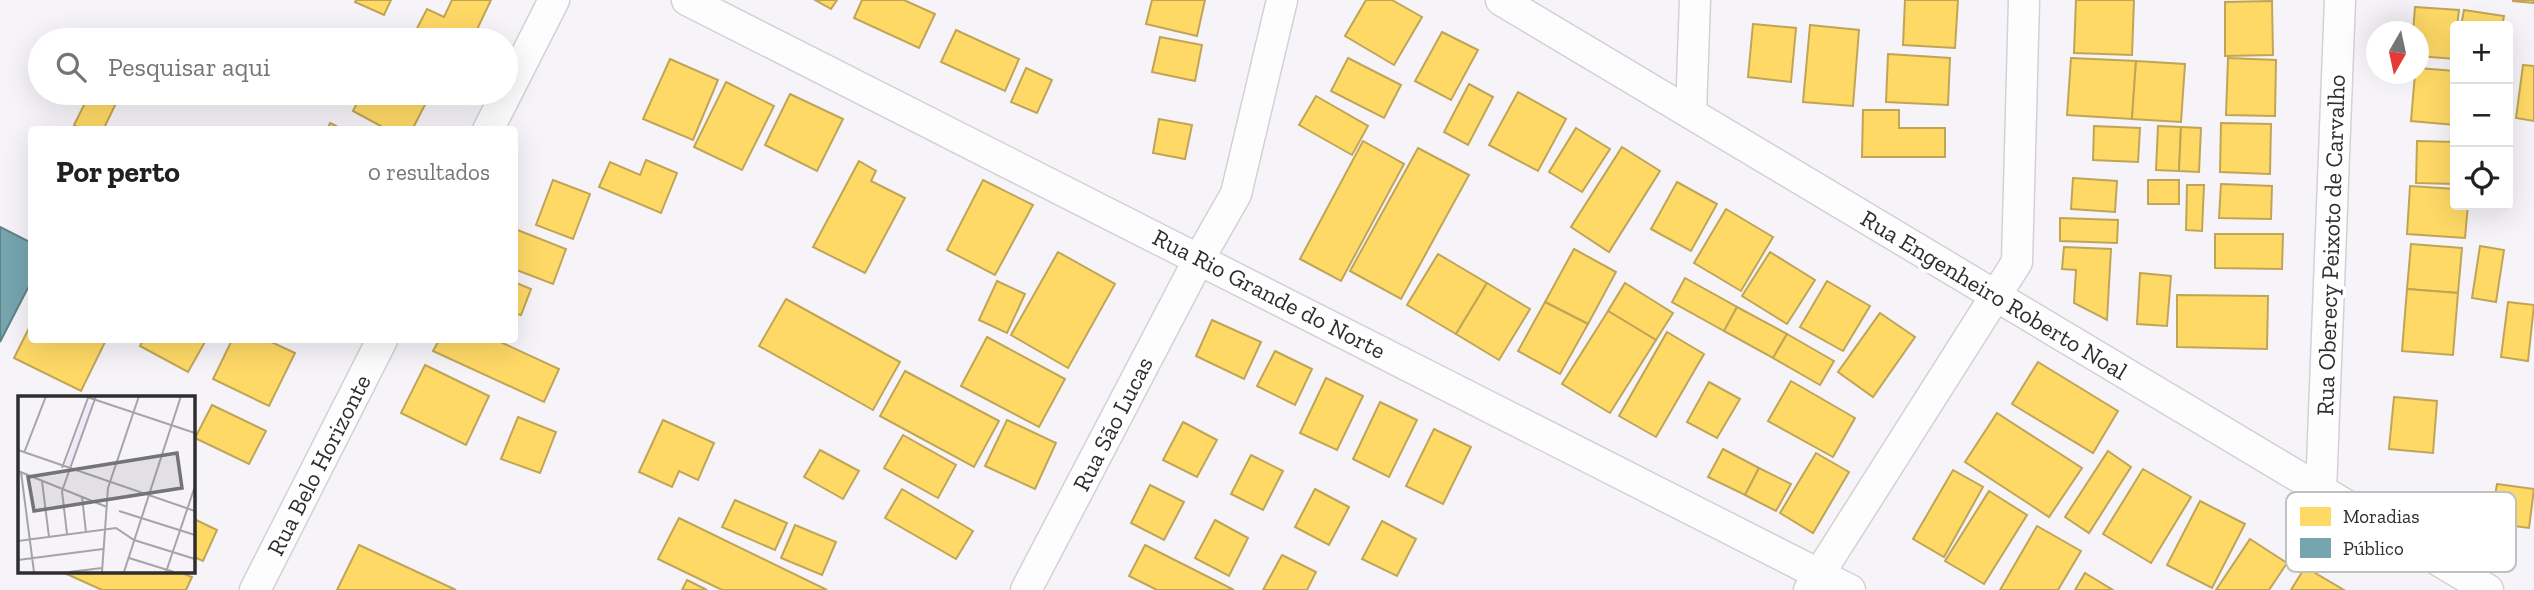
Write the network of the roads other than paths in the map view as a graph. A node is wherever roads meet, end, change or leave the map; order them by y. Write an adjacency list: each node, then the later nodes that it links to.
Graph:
1 (554, 0): 8 (street)
2 (687, 0): 12 (street, Rua Rio Grande do Norte)
3 (1282, 0): 12 (street, Rua São Lucas)
4 (1501, 0): 10 (street, Rua Engenheiro Roberto Noal)
5 (1695, 0): 10 (street)
6 (2024, 0): 13 (street)
7 (2340, 0): 15 (street, Rua Oberecy Peixoto de Carvalho)
8 (518, 71)
9 (501, 105): 11 (street)
10 (1691, 113): 13 (street, Rua Engenheiro Roberto Noal)
11 (490, 126)
12 (1199, 259): 17 (street, Rua Rio Grande do Norte); 19 (street, Rua São Lucas)
13 (1995, 295): 15 (street, Rua Engenheiro Roberto Noal); 17 (street)
14 (380, 343): 18 (street, Rua Belo Horizonte)
15 (2322, 491)
16 (2457, 572): 21 (street, Rua Engenheiro Roberto Noal)
17 (1814, 581): 20 (street, Rua Rio Grande do Norte)
18 (255, 590)
19 (1026, 590)
20 (1850, 590)
21 (2487, 590)

